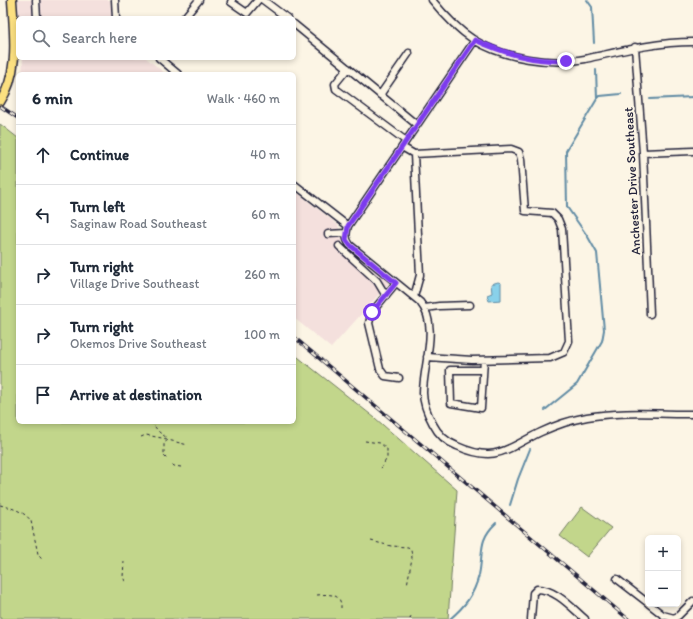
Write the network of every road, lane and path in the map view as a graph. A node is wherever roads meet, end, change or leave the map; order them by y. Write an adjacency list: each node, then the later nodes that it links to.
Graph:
1 (12, 0): 14 (main road)
2 (36, 0): 9 (street)
3 (115, 0): 10 (street)
4 (199, 0): 11 (street)
5 (232, 0): 6 (street)
6 (258, 0)
7 (263, 0): 12 (street)
8 (432, 0): 15 (street)
9 (37, 16)
10 (116, 16)
11 (186, 16)
12 (283, 16)
13 (296, 26): 21 (street)
14 (16, 35): 18 (main road)
15 (475, 40): 17 (street); 25 (street)
16 (693, 42): 17 (street)
17 (635, 48): 28 (street, Anchester Drive Southeast)
18 (16, 53): 24 (main road)
19 (409, 53): 23 (street)
20 (161, 60): 22 (street)
21 (348, 68): 23 (street); 26 (street)
22 (176, 72)
23 (380, 95): 25 (street)
24 (0, 102)
25 (416, 125): 26 (street)
26 (404, 144): 29 (street); 31 (street)
27 (693, 151): 28 (street)
28 (643, 153): 40 (street, Anchester Drive Southeast)
29 (414, 154): 37 (street); 42 (street)
30 (296, 186): 31 (street)
31 (348, 226): 33 (street)
32 (328, 234): 33 (street)
33 (346, 234): 35 (street)
34 (339, 246): 36 (street)
35 (396, 283): 36 (street); 37 (street)
36 (386, 296): 44 (street)
37 (414, 297): 39 (street)
38 (470, 305): 39 (street)
39 (426, 308): 41 (street)
40 (650, 314)
41 (427, 357): 42 (street); 45 (street)
42 (484, 360): 43 (street)
43 (483, 370): 43 (street)
44 (399, 378)
45 (693, 414)
46 (152, 424): 48 (path)
47 (141, 437): 48 (path)
48 (167, 439): 49 (path)
49 (170, 440): 51 (path); 52 (path)
50 (365, 441): 53 (path)
51 (188, 445)
52 (181, 468)
53 (380, 470)
54 (0, 505): 56 (path)
55 (371, 541): 60 (path)
56 (43, 561)
57 (124, 561): 59 (path)
58 (617, 579): 63 (street)
59 (126, 583)
60 (407, 585)
61 (318, 595): 65 (path)
62 (693, 601): 64 (street)
63 (645, 602)
64 (652, 607)
65 (341, 608)
66 (411, 616): 67 (path)
67 (410, 619)
68 (531, 619): 69 (street)
69 (585, 619)

